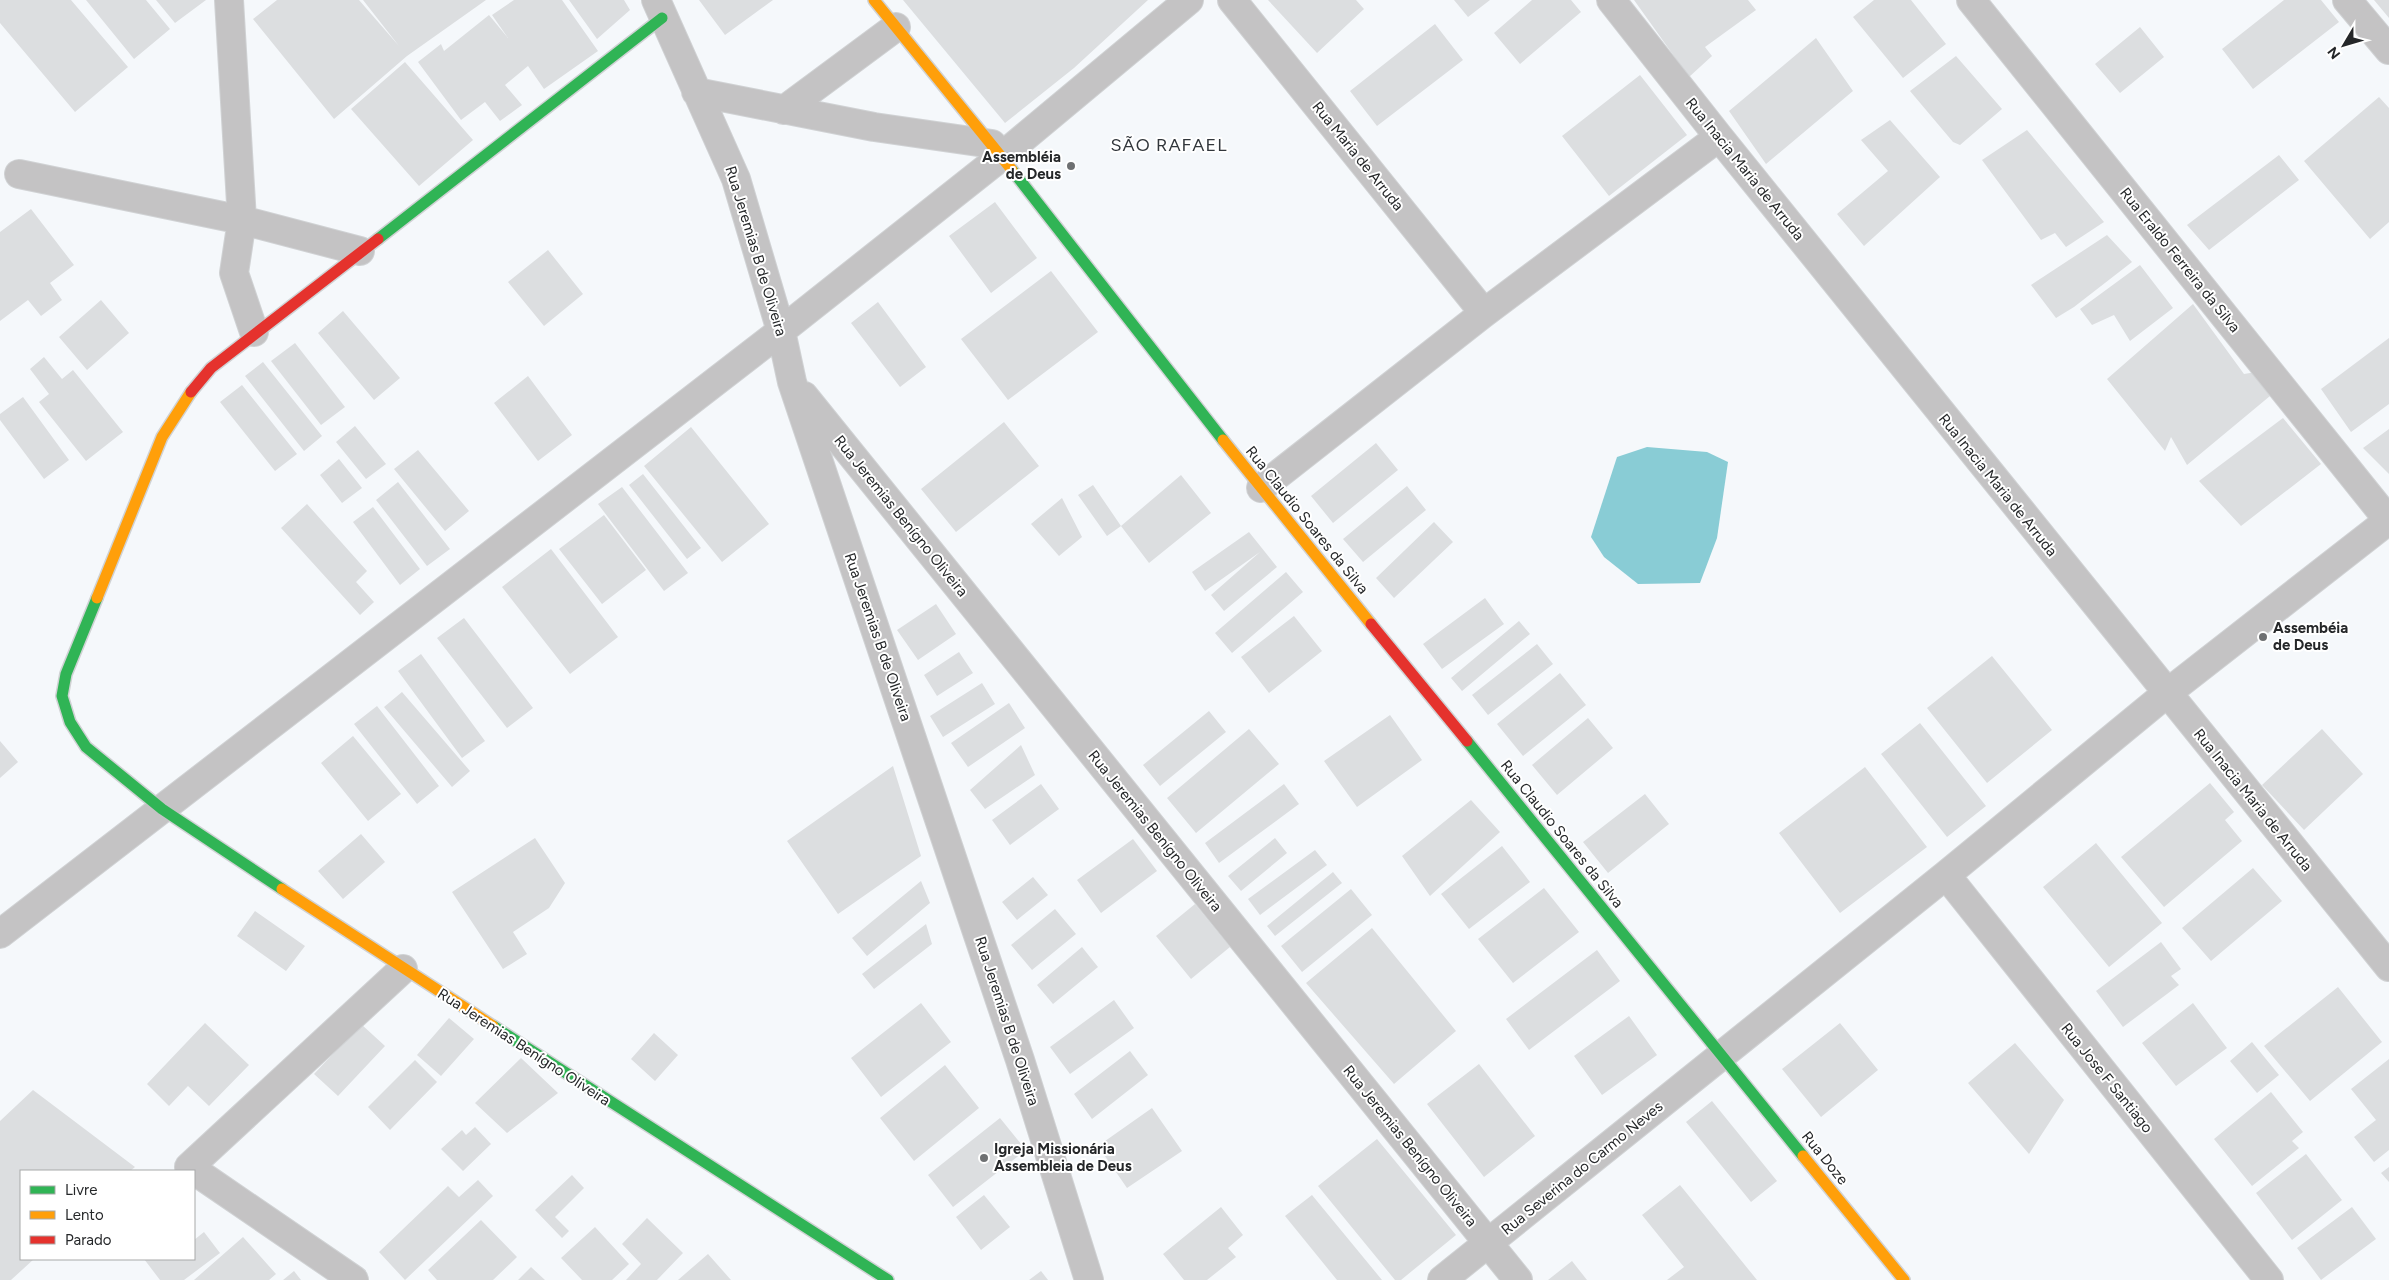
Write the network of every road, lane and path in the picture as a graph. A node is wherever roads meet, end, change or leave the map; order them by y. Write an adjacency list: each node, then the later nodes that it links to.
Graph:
1 (229, 0): 16 (street)
2 (874, 0): 9 (street, Rua Claudio Soares da Silva)
3 (1189, 0): 14 (street)
4 (1232, 0): 18 (street, Rua Maria de Arruda)
5 (1611, 0): 13 (street, Rua Inacia Maria de Arruda)
6 (1971, 0): 23 (street, Rua Eraldo Ferreira da Silva)
7 (2347, 0): 10 (street)
8 (659, 9): 11 (street, Rua Jeremias B de Oliveira); 17 (street, Rua Jeremias Benígno Oliveira)
9 (896, 27): 12 (street); 14 (street, Rua Claudio Soares da Silva)
10 (2389, 50)
11 (696, 92): 12 (street); 19 (street, Rua Jeremias B de Oliveira)
12 (784, 110): 14 (street)
13 (1719, 137): 18 (street); 24 (street, Rua Inacia Maria de Arruda)
14 (997, 150): 19 (street); 22 (street, Rua Claudio Soares da Silva)
15 (19, 174): 16 (street)
16 (242, 220): 17 (street); 20 (street)
17 (360, 251): 20 (street, Rua Jeremias Benígno Oliveira)
18 (1484, 313): 22 (street)
19 (781, 331): 21 (street, Rua Jeremias B de Oliveira); 25 (street)
20 (254, 332): 25 (street, Rua Jeremias Benígno Oliveira)
21 (792, 382): 33 (street, Rua Jeremias Benígno Oliveira); 36 (street, Rua Jeremias B de Oliveira)
22 (1261, 488): 30 (street, Rua Claudio Soares da Silva)
23 (2389, 520): 24 (street, Rua Severina do Carmo Neves)
24 (2166, 694): 26 (street, Rua Severina do Carmo Neves); 28 (street, Rua Inacia Maria de Arruda)
25 (162, 809): 27 (street); 29 (street, Rua Jeremias Benígno Oliveira)
26 (1946, 876): 30 (street, Rua Severina do Carmo Neves); 40 (street, Rua Jose F Santiago)
27 (0, 934)
28 (2389, 968)
29 (402, 969): 31 (street); 35 (street, Rua Jeremias Benígno Oliveira)
30 (1722, 1054): 33 (street, Rua Severina do Carmo Neves); 39 (street, Rua Doze)
31 (193, 1170)
32 (195, 1171): 34 (street)
33 (1488, 1244): 37 (street, Rua Severina do Carmo Neves); 38 (street, Rua Jeremias Benígno Oliveira)
34 (354, 1280)
35 (888, 1280)
36 (1089, 1280)
37 (1442, 1280)
38 (1518, 1280)
39 (1904, 1280)
40 (2269, 1280)

